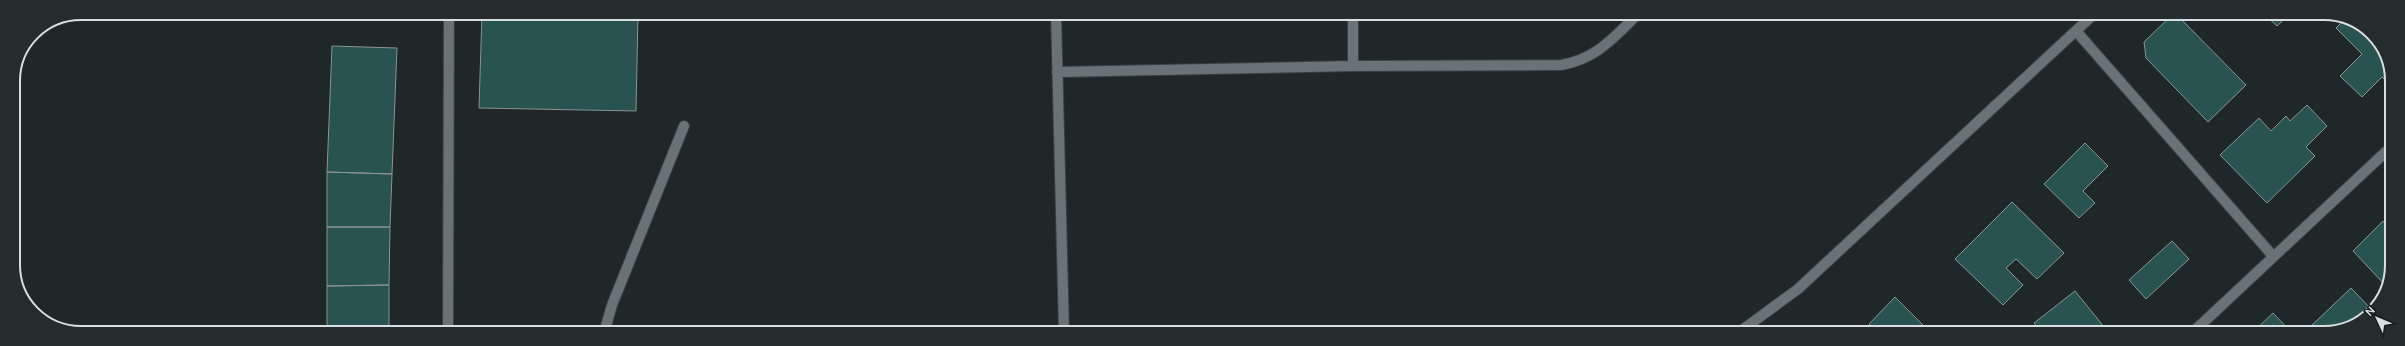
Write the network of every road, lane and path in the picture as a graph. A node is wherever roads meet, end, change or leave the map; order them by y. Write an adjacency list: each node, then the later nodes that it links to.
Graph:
1 (449, 20): 12 (street)
2 (1056, 20): 8 (street)
3 (1353, 20): 7 (street)
4 (1632, 20): 7 (street)
5 (2088, 20): 6 (street)
6 (2076, 31): 11 (street); 15 (street)
7 (1353, 66): 8 (street)
8 (1057, 72): 14 (street)
9 (684, 126): 13 (street)
10 (2385, 153): 11 (street)
11 (2273, 256): 16 (street)
12 (448, 326)
13 (606, 326)
14 (1064, 326)
15 (1748, 326)
16 (2199, 326)

